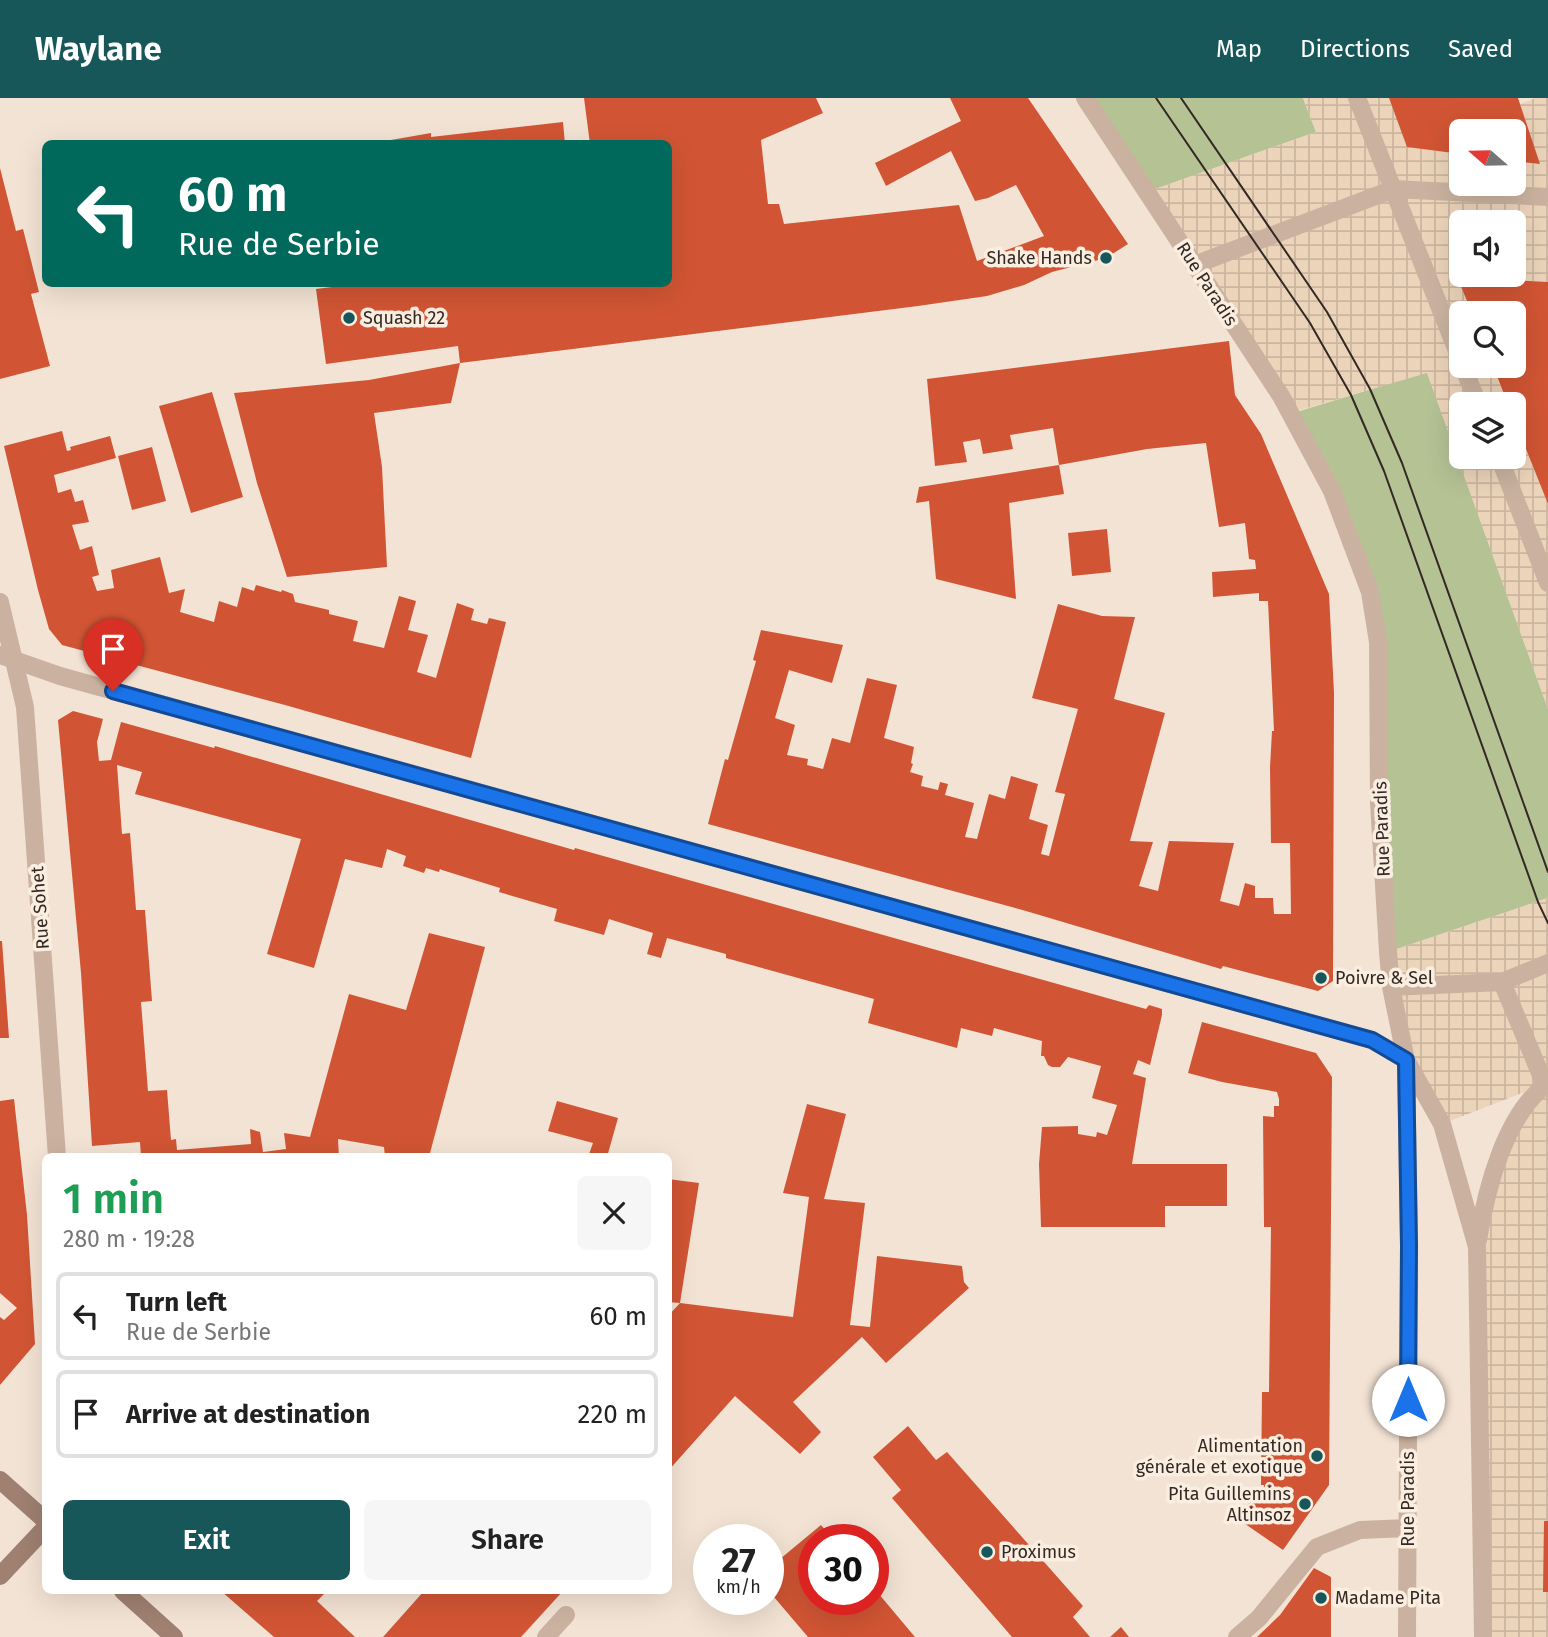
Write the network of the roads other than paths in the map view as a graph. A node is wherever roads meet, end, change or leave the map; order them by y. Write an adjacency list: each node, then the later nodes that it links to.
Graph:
1 (1085, 98): 5 (street, Rue Paradis)
2 (1357, 98): 3 (street)
3 (1394, 189): 4 (street); 5 (street); 6 (street)
4 (1548, 197)
5 (1194, 265): 13 (street, Rue Paradis)
6 (1449, 330)
7 (1504, 469): 8 (street)
8 (1548, 583)
9 (0, 602): 10 (street, Rue Sohet)
10 (7, 658): 14 (street); 16 (street, Rue Sohet)
11 (1548, 963): 12 (street)
12 (1502, 982): 13 (street); 15 (street)
13 (1391, 987): 14 (street, Rue Paradis)
14 (1406, 1060): 17 (street); 20 (street, Rue Paradis)
15 (1546, 1084): 17 (street)
16 (57, 1153)
17 (1477, 1247): 29 (street)
18 (0, 1480): 19 (street)
19 (42, 1517)
20 (1408, 1528): 27 (street); 28 (street, Rue Paradis)
21 (42, 1531): 22 (street)
22 (0, 1576)
23 (126, 1594): 25 (street)
24 (566, 1615): 26 (street)
25 (174, 1637)
26 (546, 1637)
27 (1237, 1637)
28 (1407, 1637)
29 (1483, 1637)

